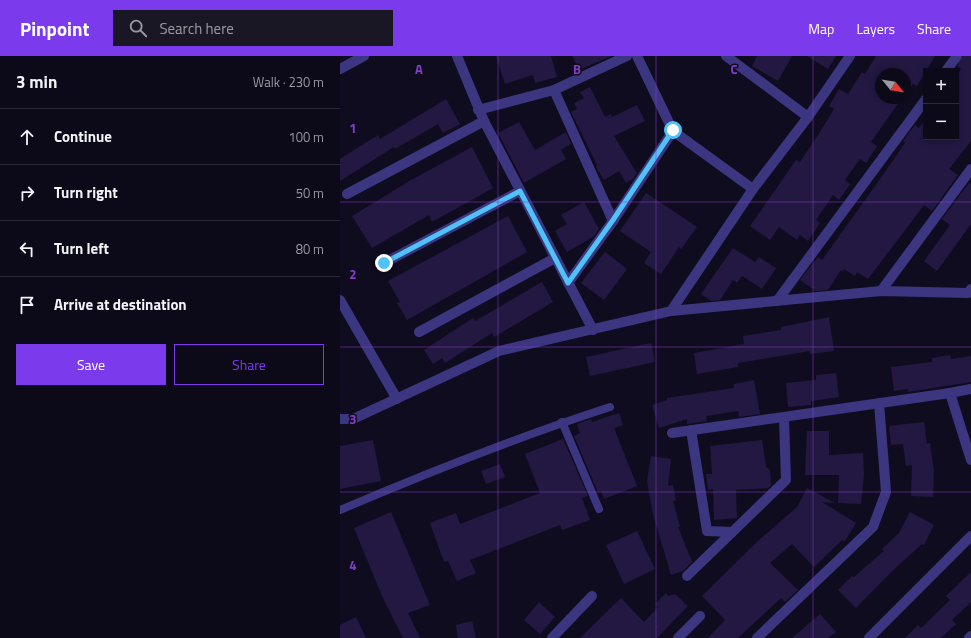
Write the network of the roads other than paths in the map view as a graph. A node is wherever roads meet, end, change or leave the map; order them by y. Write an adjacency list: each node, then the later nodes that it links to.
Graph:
1 (364, 56): 10 (street)
2 (458, 56): 13 (street)
3 (627, 56): 11 (street)
4 (637, 56): 16 (street)
5 (726, 56): 8 (street)
6 (850, 56): 14 (street)
7 (957, 56): 9 (street)
8 (738, 60): 14 (street)
9 (948, 68)
10 (340, 69)
11 (554, 90): 13 (street); 21 (street)
12 (923, 103): 28 (street)
13 (478, 110): 15 (street)
14 (808, 117): 18 (street)
15 (484, 121): 19 (street); 20 (street)
16 (673, 130): 18 (street); 21 (street)
17 (971, 169): 26 (street)
18 (753, 189): 29 (street)
19 (520, 191): 22 (street); 23 (street)
20 (347, 194)
21 (613, 220): 24 (street)
22 (555, 258): 24 (street); 31 (street)
23 (384, 263)
24 (568, 283): 30 (street)
25 (971, 289): 26 (street)
26 (881, 290): 28 (street)
27 (340, 300): 34 (street)
28 (777, 301): 29 (street)
29 (671, 311): 30 (street)
30 (592, 330): 34 (street)
31 (419, 332)
32 (971, 389): 33 (street)
33 (950, 393): 35 (street); 42 (street)
34 (397, 399): 38 (street)
35 (879, 403): 37 (street); 53 (street)
36 (610, 407): 39 (lane)
37 (784, 417): 40 (street); 45 (street)
38 (340, 419)
39 (562, 422): 43 (lane); 44 (lane)
40 (692, 430): 41 (street); 45 (street)
41 (672, 433)
42 (971, 460)
43 (599, 509)
44 (340, 510)
45 (732, 532): 47 (street)
46 (971, 536): 54 (street)
47 (688, 576)
48 (592, 596): 51 (street)
49 (700, 616): 52 (street)
50 (971, 636): 55 (street)
51 (552, 638)
52 (678, 638)
53 (757, 638)
54 (869, 638)
55 (968, 638)

